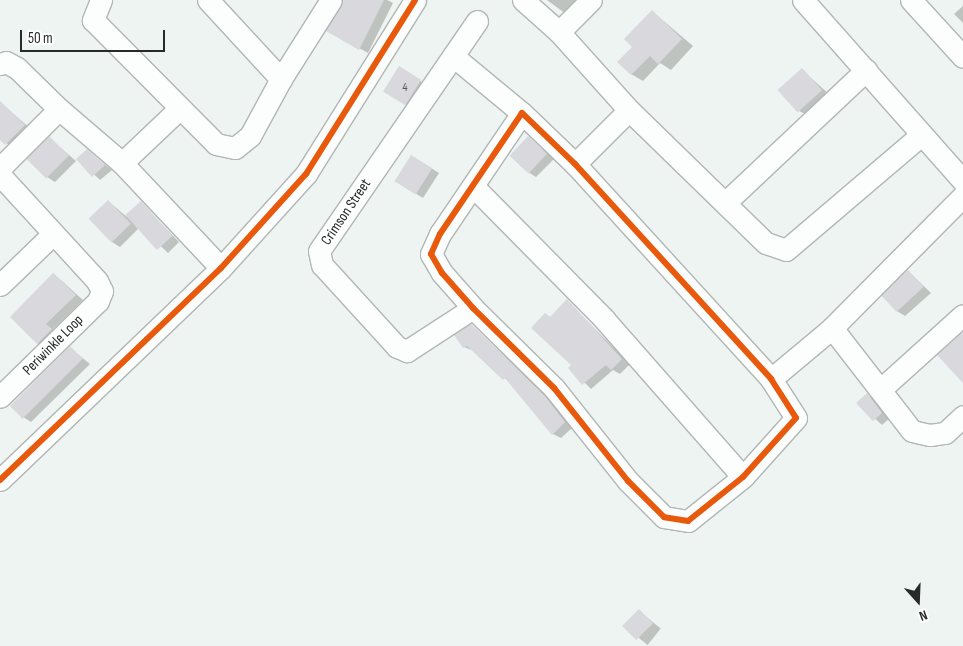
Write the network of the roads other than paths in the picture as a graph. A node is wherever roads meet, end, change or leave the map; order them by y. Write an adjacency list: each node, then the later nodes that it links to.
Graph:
1 (101, 0): 17 (street)
2 (208, 0): 15 (street)
3 (331, 0): 15 (street)
4 (415, 0): 30 (street)
5 (523, 0): 10 (street)
6 (591, 0): 10 (street)
7 (803, 0): 14 (street)
8 (911, 0): 12 (street)
9 (477, 20): 11 (street, Crimson Street)
10 (559, 32): 18 (street)
11 (453, 56): 19 (street); 32 (street, Crimson Street)
12 (963, 57)
13 (3, 63): 16 (street)
14 (866, 70): 20 (street); 28 (street)
15 (281, 79): 17 (street)
16 (59, 109): 21 (street); 23 (street)
17 (179, 109): 21 (street)
18 (630, 110): 22 (street); 28 (street)
19 (522, 113): 22 (street); 26 (street)
20 (921, 135): 25 (street); 28 (street)
21 (122, 163): 30 (street)
22 (575, 164): 35 (street)
23 (0, 168)
24 (0, 175): 29 (street)
25 (963, 181)
26 (474, 186): 32 (street); 39 (street)
27 (963, 196): 34 (street)
28 (725, 203)
29 (53, 234): 31 (street); 37 (street, Periwinkle Loop)
30 (221, 268): 40 (street)
31 (0, 285)
32 (473, 308): 39 (street)
33 (963, 316): 36 (street)
34 (832, 328): 35 (street); 36 (street)
35 (771, 379): 39 (street)
36 (881, 389): 38 (street)
37 (0, 397)
38 (963, 416)
39 (743, 477)
40 (0, 480)

